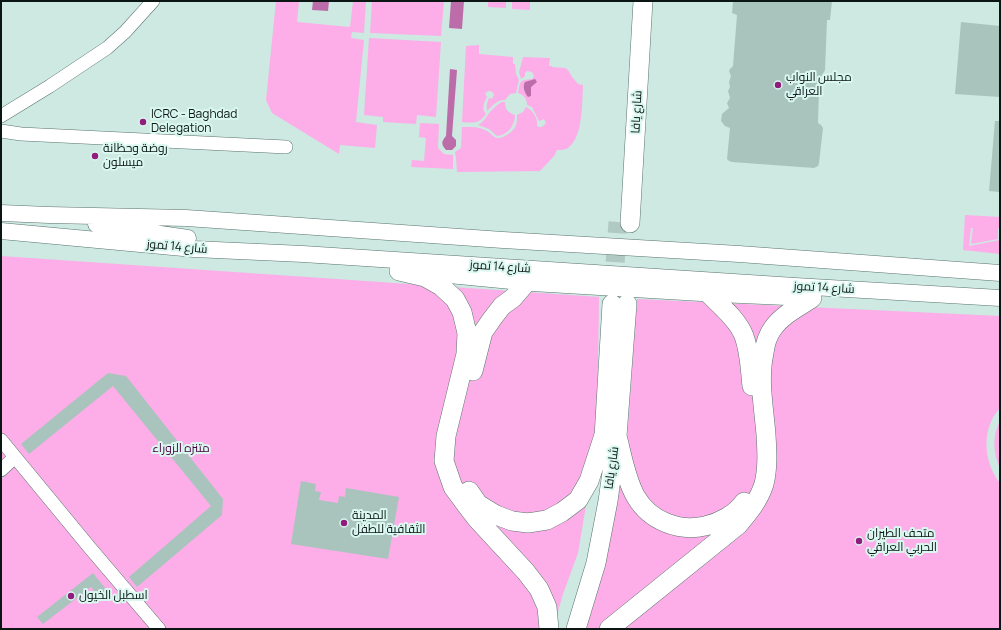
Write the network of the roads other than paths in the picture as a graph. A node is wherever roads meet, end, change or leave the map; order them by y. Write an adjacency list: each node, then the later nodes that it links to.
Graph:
1 (153, 1): 4 (street)
2 (632, 1): 3 (highway, شارع يافا)
3 (643, 1)
4 (1, 116)
5 (1, 131): 6 (street)
6 (286, 147)
7 (1, 213): 8 (main road, شارع 14 تموز)
8 (49, 215): 12 (main road, شارع 14 تموز); 13 (main road); 15 (main road, شارع 14 تموز)
9 (1, 231): 10 (main road, شارع 14 تموز)
10 (194, 250): 11 (main road); 18 (main road, شارع 14 تموز)
11 (399, 271): 14 (main road); 25 (highway)
12 (1000, 273)
13 (1000, 282)
14 (526, 283): 16 (main road); 20 (highway)
15 (1000, 289)
16 (708, 294): 17 (main road); 20 (highway)
17 (812, 298): 18 (main road); 28 (highway)
18 (1000, 300)
19 (620, 304): 20 (highway, شارع يافا)
20 (610, 435): 26 (highway, شارع يافا); 27 (highway, شارع يافا)
21 (1, 440): 22 (street)
22 (15, 457): 23 (street); 24 (street)
23 (1, 470)
24 (159, 629)
25 (549, 629)
26 (564, 629)
27 (576, 629)
28 (609, 629)

